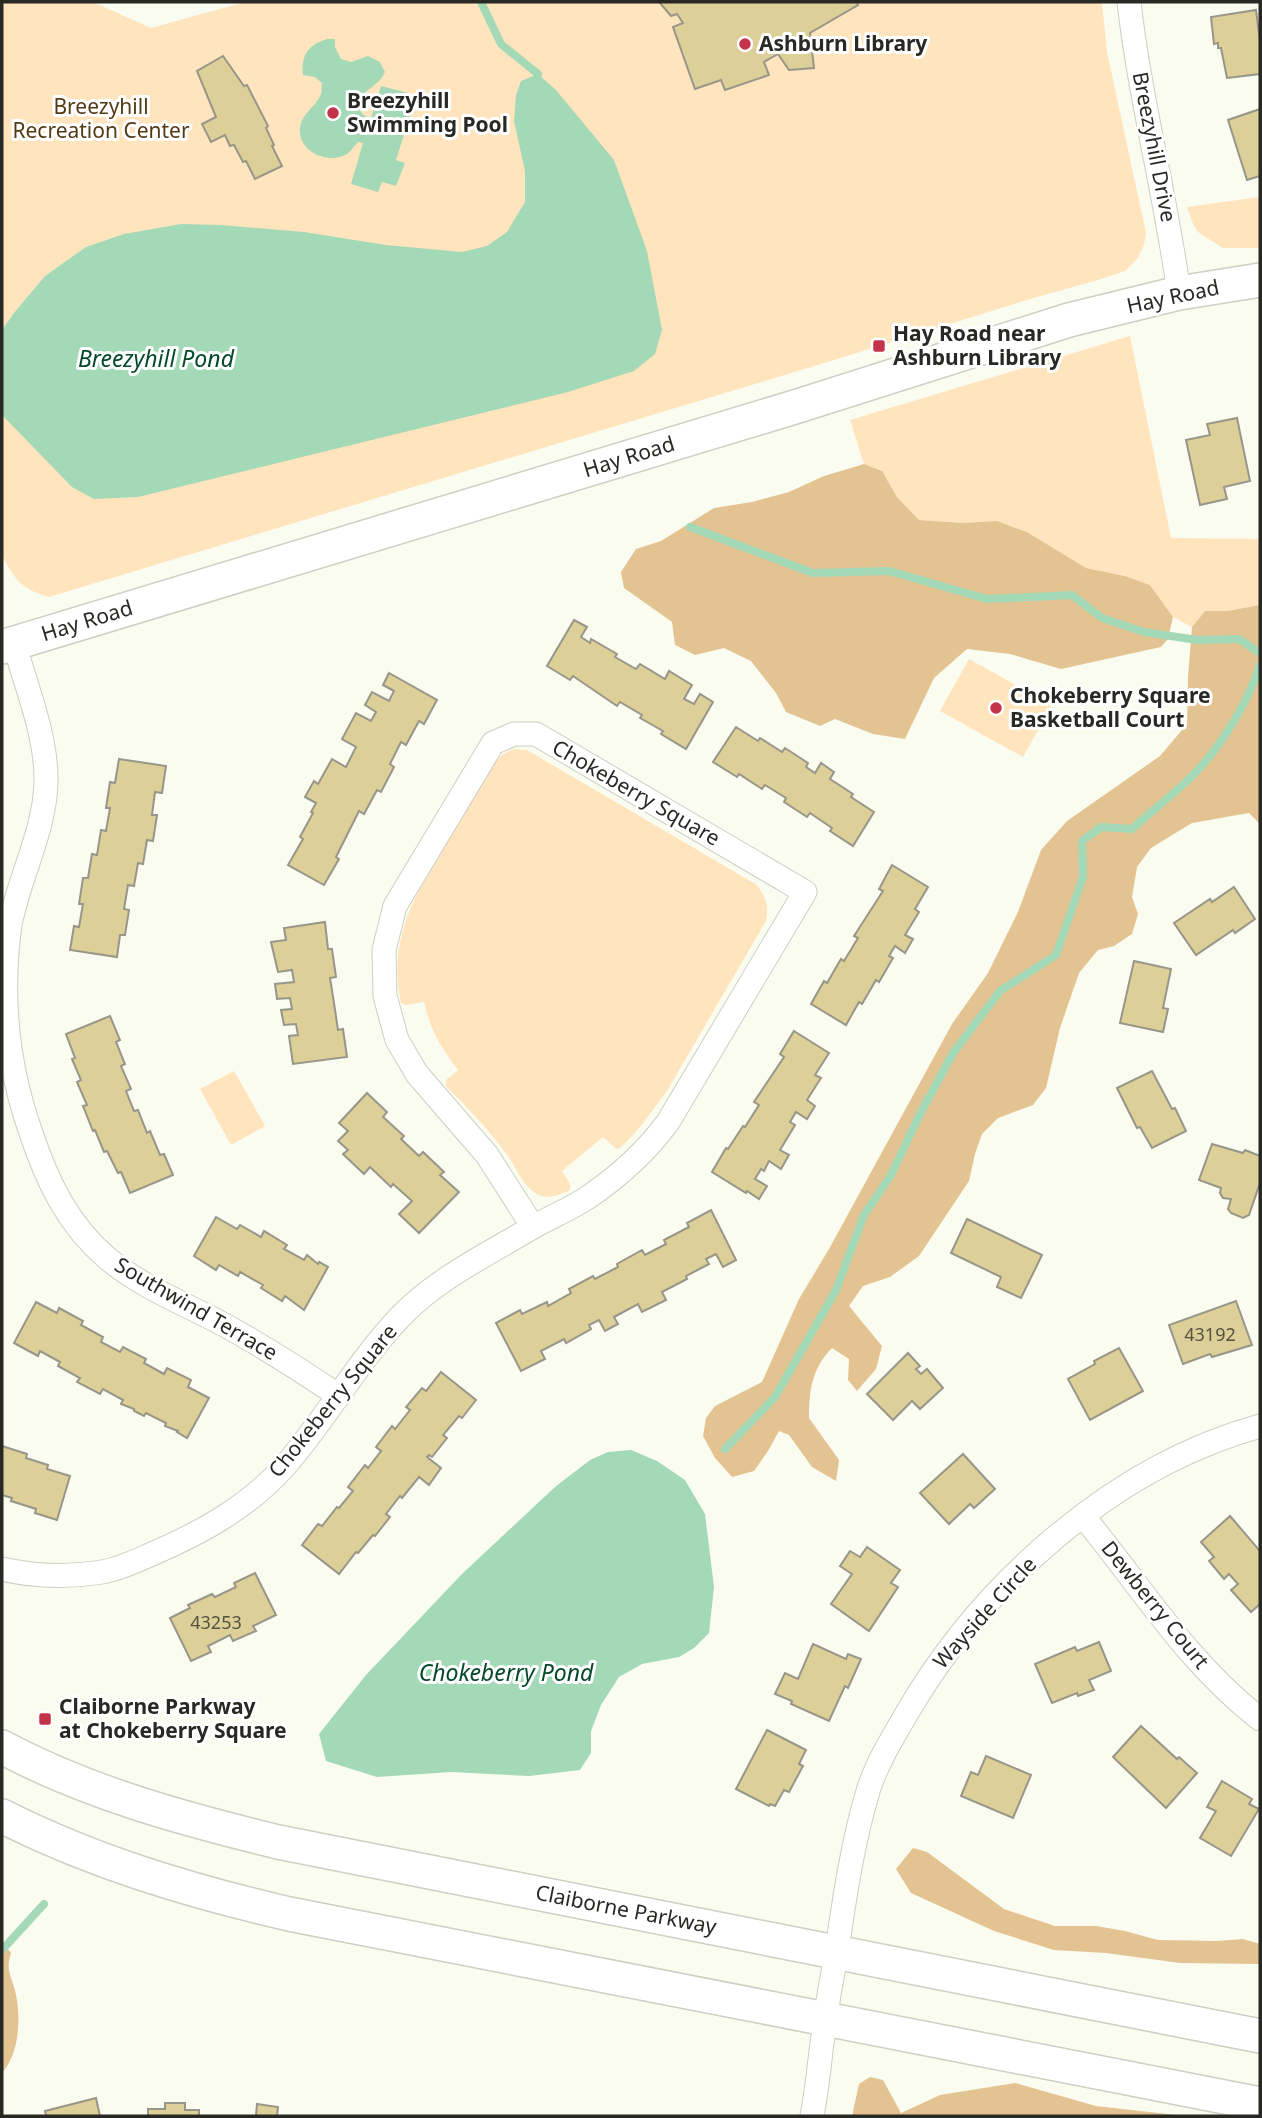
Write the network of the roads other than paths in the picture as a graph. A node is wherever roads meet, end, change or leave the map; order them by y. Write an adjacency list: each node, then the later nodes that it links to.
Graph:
1 (1129, 2): 3 (street, Breezyhill Drive)
2 (1260, 280): 3 (main road, Hay Road)
3 (1180, 293): 4 (main road, Hay Road)
4 (8, 645): 6 (street, Southwind Terrace)
5 (533, 1227): 5 (street, Chokeberry Square); 6 (street, Chokeberry Square)
6 (339, 1396): 9 (street, Chokeberry Square)
7 (1260, 1426): 8 (street, Wayside Circle)
8 (1083, 1516): 10 (street, Dewberry Court); 13 (street, Wayside Circle)
9 (2, 1569)
10 (1260, 1719)
11 (2, 1747): 13 (main road, Claiborne Parkway)
12 (2, 1816): 14 (main road)
13 (836, 1952): 14 (street, Wayside Circle); 15 (main road, Claiborne Parkway)
14 (825, 2019): 16 (main road); 17 (street, Wayside Circle)
15 (1260, 2036)
16 (1260, 2104)
17 (812, 2116)

